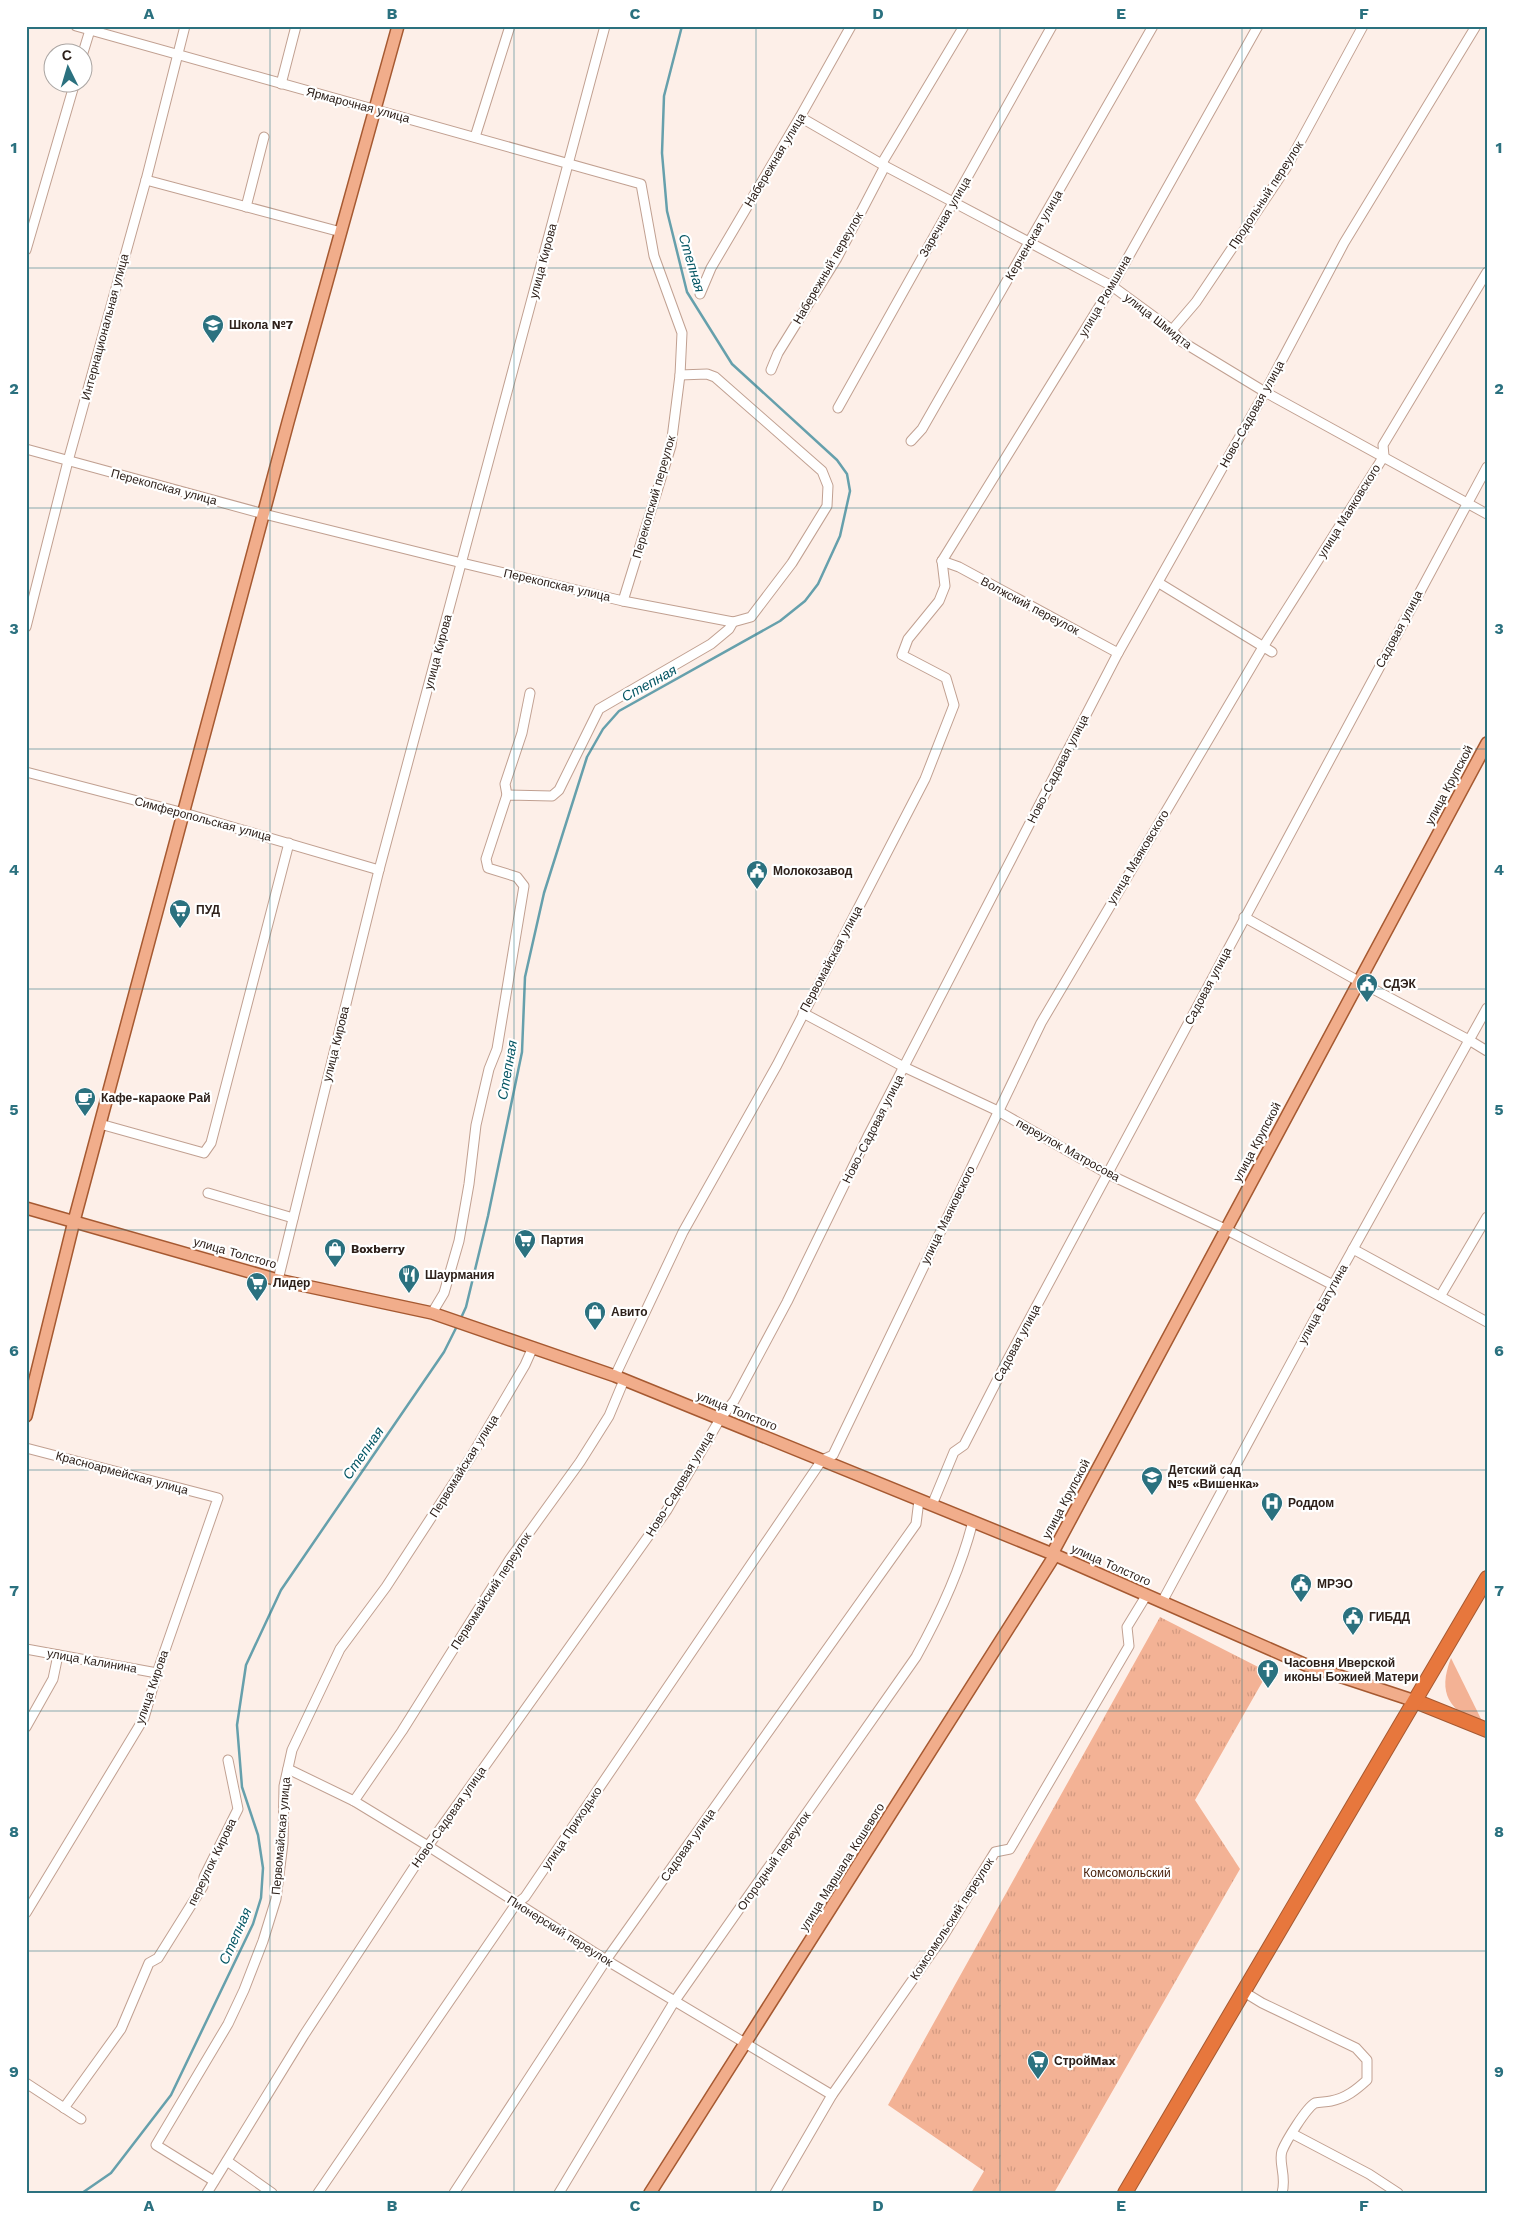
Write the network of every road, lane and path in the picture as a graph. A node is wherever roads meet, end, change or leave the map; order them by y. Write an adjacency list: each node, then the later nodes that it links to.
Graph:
1 (76, 26): 14 (street, Ярмарочная улица)
2 (185, 26): 16 (street, Интернациональная улица)
3 (296, 26): 17 (street)
4 (398, 26): 19 (main road)
5 (510, 26): 22 (street)
6 (605, 26): 23 (street, улица Кирова)
7 (851, 26): 20 (street, Набережная улица)
8 (964, 26): 24 (street, Набережный переулок)
9 (1052, 26): 26 (street, Заречная улица)
10 (1153, 26): 29 (street, Керченская улица)
11 (1258, 26): 32 (street, улица Рюмшина)
12 (1363, 26): 34 (street, Продольный переулок)
13 (1476, 26): 38 (street, Ново-Садовая улица)
14 (90, 30): 15 (street); 16 (street, Ярмарочная улица)
15 (86, 42)
16 (177, 55): 17 (street, Ярмарочная улица); 25 (street, Интернациональная улица)
17 (281, 84): 19 (street, Ярмарочная улица)
18 (72, 92): 30 (street)
19 (375, 109): 22 (street, Ярмарочная улица); 28 (main road)
20 (800, 117): 24 (street, улица Шмидта); 33 (street, Набережная улица)
21 (264, 137): 27 (street)
22 (475, 137): 23 (street, Ярмарочная улица)
23 (568, 164): 35 (street, Ярмарочная улица); 49 (street, улица Кирова)
24 (883, 164): 26 (street, улица Шмидта); 36 (street, Набережный переулок)
25 (146, 180): 27 (street); 43 (street, Интернациональная улица)
26 (953, 201): 29 (street, улица Шмидта); 39 (street, Заречная улица)
27 (246, 207): 28 (street)
28 (342, 232): 46 (main road)
29 (1030, 242): 32 (street, улица Шмидта); 40 (street, Керченская улица)
30 (26, 250)
31 (1487, 272): 42 (street, улица Маяковского)
32 (1112, 286): 34 (street, улица Шмидта); 48 (street, улица Рюмшина)
33 (700, 294)
34 (1172, 330): 38 (street, улица Шмидта)
35 (682, 333): 37 (street, Перекопский переулок)
36 (771, 370)
37 (680, 375): 51 (street, Перекопский переулок); 52 (street)
38 (1265, 392): 42 (street, улица Шмидта); 50 (street, Ново-Садовая улица)
39 (838, 408)
40 (911, 441)
41 (26, 450): 43 (street, Перекопская улица)
42 (1384, 456): 45 (street, улица Шмидта); 54 (street, улица Маяковского)
43 (68, 461): 46 (street, Перекопская улица); 53 (street, Интернациональная улица)
44 (1487, 467): 45 (street, Садовая улица)
45 (1467, 504): 47 (street, улица Шмидта); 64 (street, Садовая улица)
46 (264, 514): 49 (street, Перекопская улица); 61 (main road)
47 (1487, 514)
48 (942, 561): 56 (street, Волжский переулок); 67 (street, Первомайская улица)
49 (462, 563): 51 (street, Перекопская улица); 63 (street, улица Кирова)
50 (1159, 583): 54 (street); 56 (street, Ново-Садовая улица)
51 (623, 601): 52 (street, Перекопская улица)
52 (733, 622): 60 (street)
53 (26, 627)
54 (1263, 647): 55 (street); 71 (street, улица Маяковского)
55 (1272, 652)
56 (1118, 653): 70 (street, Ново-Садовая улица)
57 (530, 694): 60 (street)
58 (1487, 743): 65 (main road, улица Крупской)
59 (26, 772): 61 (street, Симферопольская улица)
60 (507, 795): 84 (street)
61 (184, 813): 62 (street, Симферопольская улица); 72 (main road)
62 (289, 843): 63 (street, Симферопольская улица); 72 (street)
63 (379, 870): 77 (street, улица Кирова)
64 (1244, 917): 65 (street); 73 (street, Садовая улица)
65 (1360, 982): 68 (street); 79 (main road, улица Крупской)
66 (1487, 1008): 68 (street, улица Ватутина)
67 (803, 1013): 70 (street, переулок Матросова); 87 (street, Первомайская улица)
68 (1470, 1040): 69 (street); 80 (street, улица Ватутина)
69 (1487, 1051)
70 (904, 1067): 71 (street, переулок Матросова); 89 (street, Ново-Садовая улица)
71 (998, 1111): 73 (street, переулок Матросова); 91 (street, улица Маяковского)
72 (100, 1124): 78 (main road)
73 (1108, 1174): 79 (street, переулок Матросова); 94 (street, Садовая улица)
74 (208, 1194): 77 (street)
75 (26, 1208): 78 (main road, улица Толстого)
76 (1487, 1217): 83 (street)
77 (293, 1218): 81 (street, улица Кирова)
78 (74, 1221): 81 (main road, улица Толстого); 88 (main road)
79 (1225, 1229): 82 (street, переулок Матросова); 96 (main road, улица Крупской)
80 (1354, 1249): 82 (street, улица Ватутина); 83 (street)
81 (278, 1280): 84 (main road, улица Толстого)
82 (1333, 1285): 99 (street, улица Ватутина)
83 (1441, 1295): 85 (street)
84 (436, 1314): 86 (main road, улица Толстого)
85 (1487, 1322)
86 (533, 1347): 87 (main road, улица Толстого); 107 (street, Первомайская улица)
87 (620, 1378): 89 (main road, улица Толстого); 108 (street, Первомайский переулок)
88 (26, 1416)
89 (720, 1419): 91 (main road, улица Толстого); 109 (street, Ново-Садовая улица)
90 (26, 1448): 92 (street, Красноармейская улица)
91 (822, 1460): 93 (main road, улица Толстого); 110 (street, улица Приходько)
92 (218, 1498): 102 (street, улица Кирова)
93 (919, 1500): 94 (main road, улица Толстого); 112 (street, Садовая улица)
94 (932, 1505): 95 (main road, улица Толстого)
95 (973, 1521): 96 (main road, улица Толстого); 114 (street, Огородный переулок)
96 (1054, 1554): 98 (main road, улица Толстого); 115 (main road, улица Маршала Кошевого)
97 (1487, 1578): 103 (highway)
98 (1146, 1596): 99 (main road, улица Толстого); 117 (street, Комсомольский переулок)
99 (1162, 1602): 103 (main road, улица Толстого)
100 (26, 1649): 101 (street, улица Калинина)
101 (58, 1655): 102 (street, улица Калинина); 104 (street)
102 (157, 1673): 111 (street, улица Кирова)
103 (1415, 1701): 105 (highway); 113 (highway)
104 (26, 1727)
105 (1487, 1730)
106 (228, 1760): 118 (street, переулок Кирова)
107 (288, 1769): 108 (street, Пионерский переулок); 122 (street, Первомайская улица)
108 (354, 1801): 109 (street, Пионерский переулок)
109 (428, 1846): 110 (street, Пионерский переулок); 121 (street, Ново-Садовая улица)
110 (516, 1904): 112 (street, Пионерский переулок); 125 (street, улица Приходько)
111 (27, 1908)
112 (606, 1960): 114 (street, Пионерский переулок); 126 (street, Садовая улица)
113 (1244, 1992): 120 (street); 130 (highway)
114 (674, 2002): 115 (street, Пионерский переулок); 127 (street, Огородный переулок)
115 (746, 2044): 117 (street, Пионерский переулок); 128 (main road, улица Маршала Кошевого)
116 (26, 2083): 118 (street)
117 (832, 2095): 129 (street, Комсомольский переулок)
118 (64, 2108): 119 (street)
119 (81, 2119)
120 (1293, 2134): 131 (street); 132 (street)
121 (227, 2161): 122 (street, Ново-Садовая улица); 124 (street)
122 (214, 2181): 123 (street, Ново-Садовая улица)
123 (207, 2193)
124 (272, 2193)
125 (318, 2193)
126 (454, 2193)
127 (559, 2193)
128 (650, 2193)
129 (775, 2193)
130 (1125, 2193)
131 (1282, 2193)
132 (1398, 2193)

